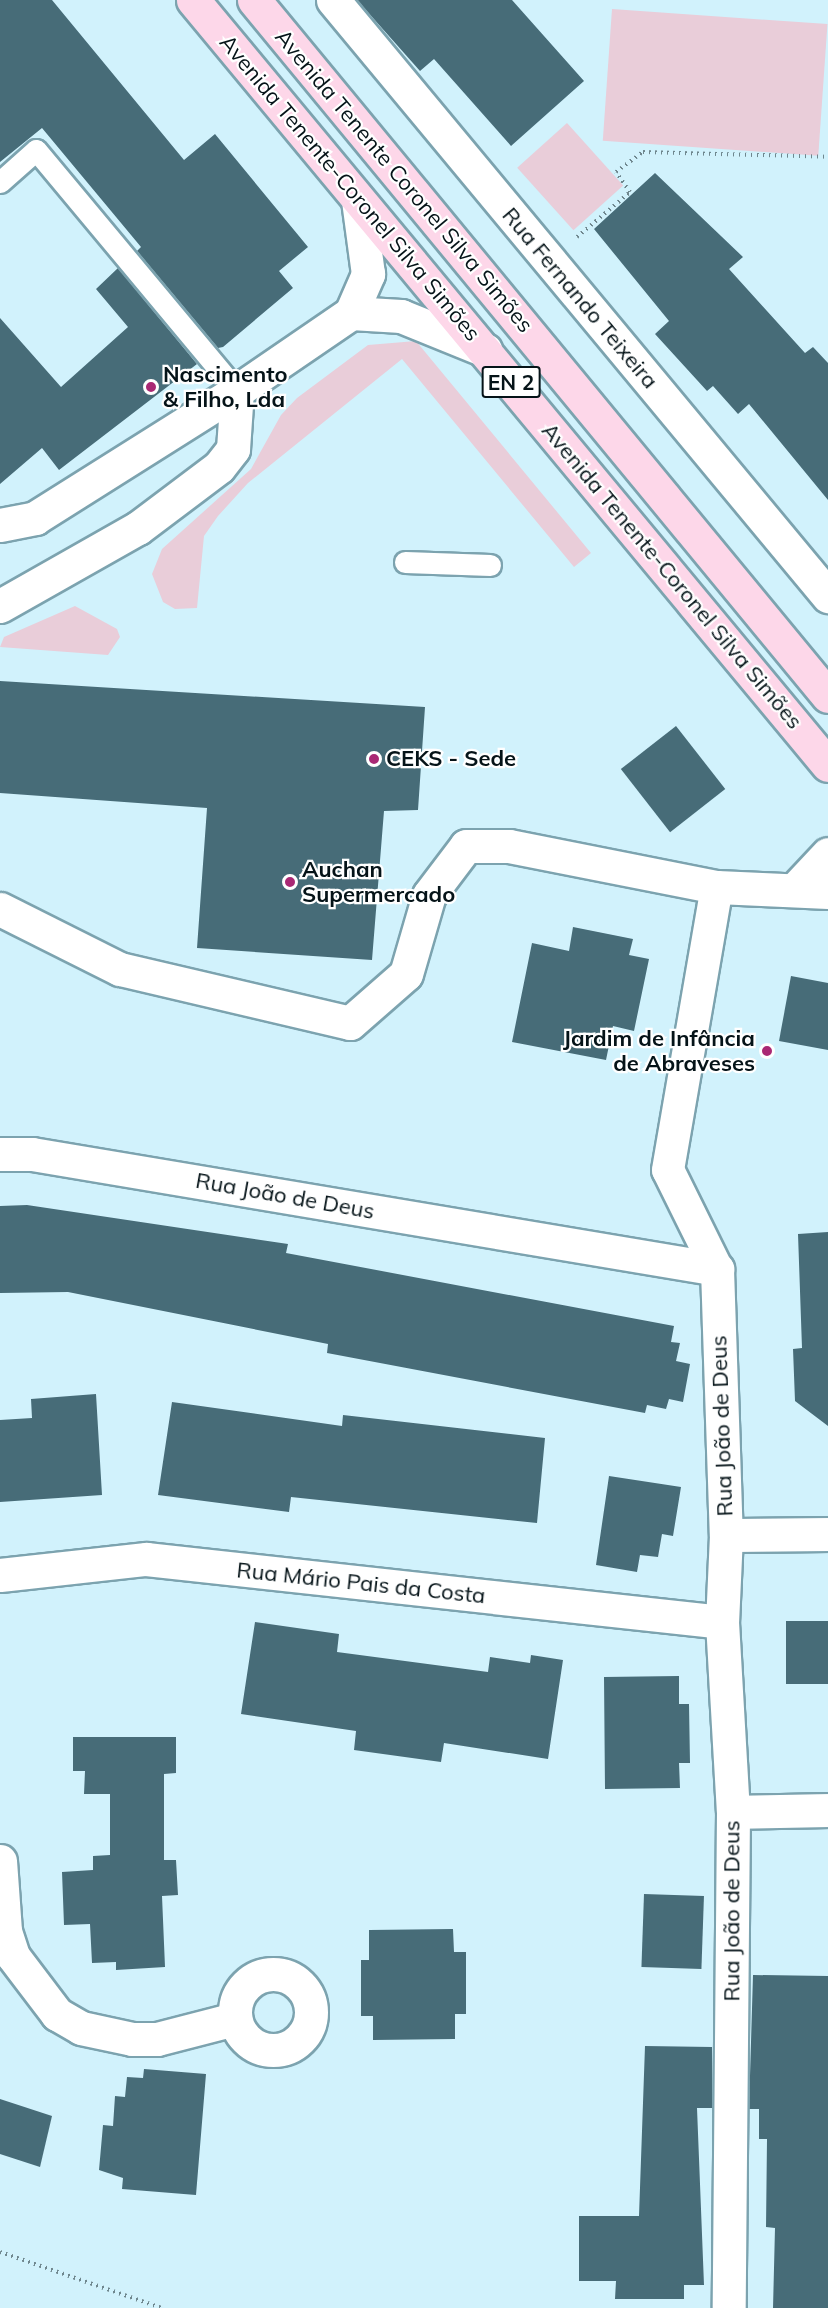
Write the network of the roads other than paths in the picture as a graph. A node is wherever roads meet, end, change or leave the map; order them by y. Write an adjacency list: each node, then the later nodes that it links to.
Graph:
1 (193, 0): 5 (main road, Avenida Tenente-Coronel Silva Simões / EN 2)
2 (254, 0): 14 (main road, Avenida Tenente Coronel Silva Simões / EN 2)
3 (333, 0): 12 (street, Rua Fernando Teixeira)
4 (0, 182): 8 (lane)
5 (358, 200): 6 (street); 7 (main road, Avenida Tenente-Coronel Silva Simões / EN 2)
6 (351, 313): 7 (street); 8 (street)
7 (485, 350): 15 (main road, Avenida Tenente-Coronel Silva Simões / EN 2)
8 (237, 392): 9 (street); 13 (street)
9 (0, 525)
10 (405, 562): 11 (lane)
11 (490, 565)
12 (828, 596)
13 (0, 606)
14 (828, 696)
15 (828, 765)
16 (828, 854): 18 (street)
17 (717, 886): 18 (street); 19 (street); 21 (street)
18 (812, 890)
19 (0, 909)
20 (0, 1154): 21 (street, Rua João de Deus)
21 (717, 1269): 23 (street, Rua João de Deus)
22 (828, 1534): 23 (street)
23 (726, 1535): 25 (street, Rua João de Deus)
24 (0, 1575): 25 (street, Rua Mário Pais da Costa)
25 (722, 1622): 27 (street, Rua João de Deus)
26 (828, 1809): 27 (street)
27 (733, 1812): 30 (street, Rua João de Deus)
28 (0, 1861): 29 (street)
29 (235, 2019)
30 (729, 2308)

